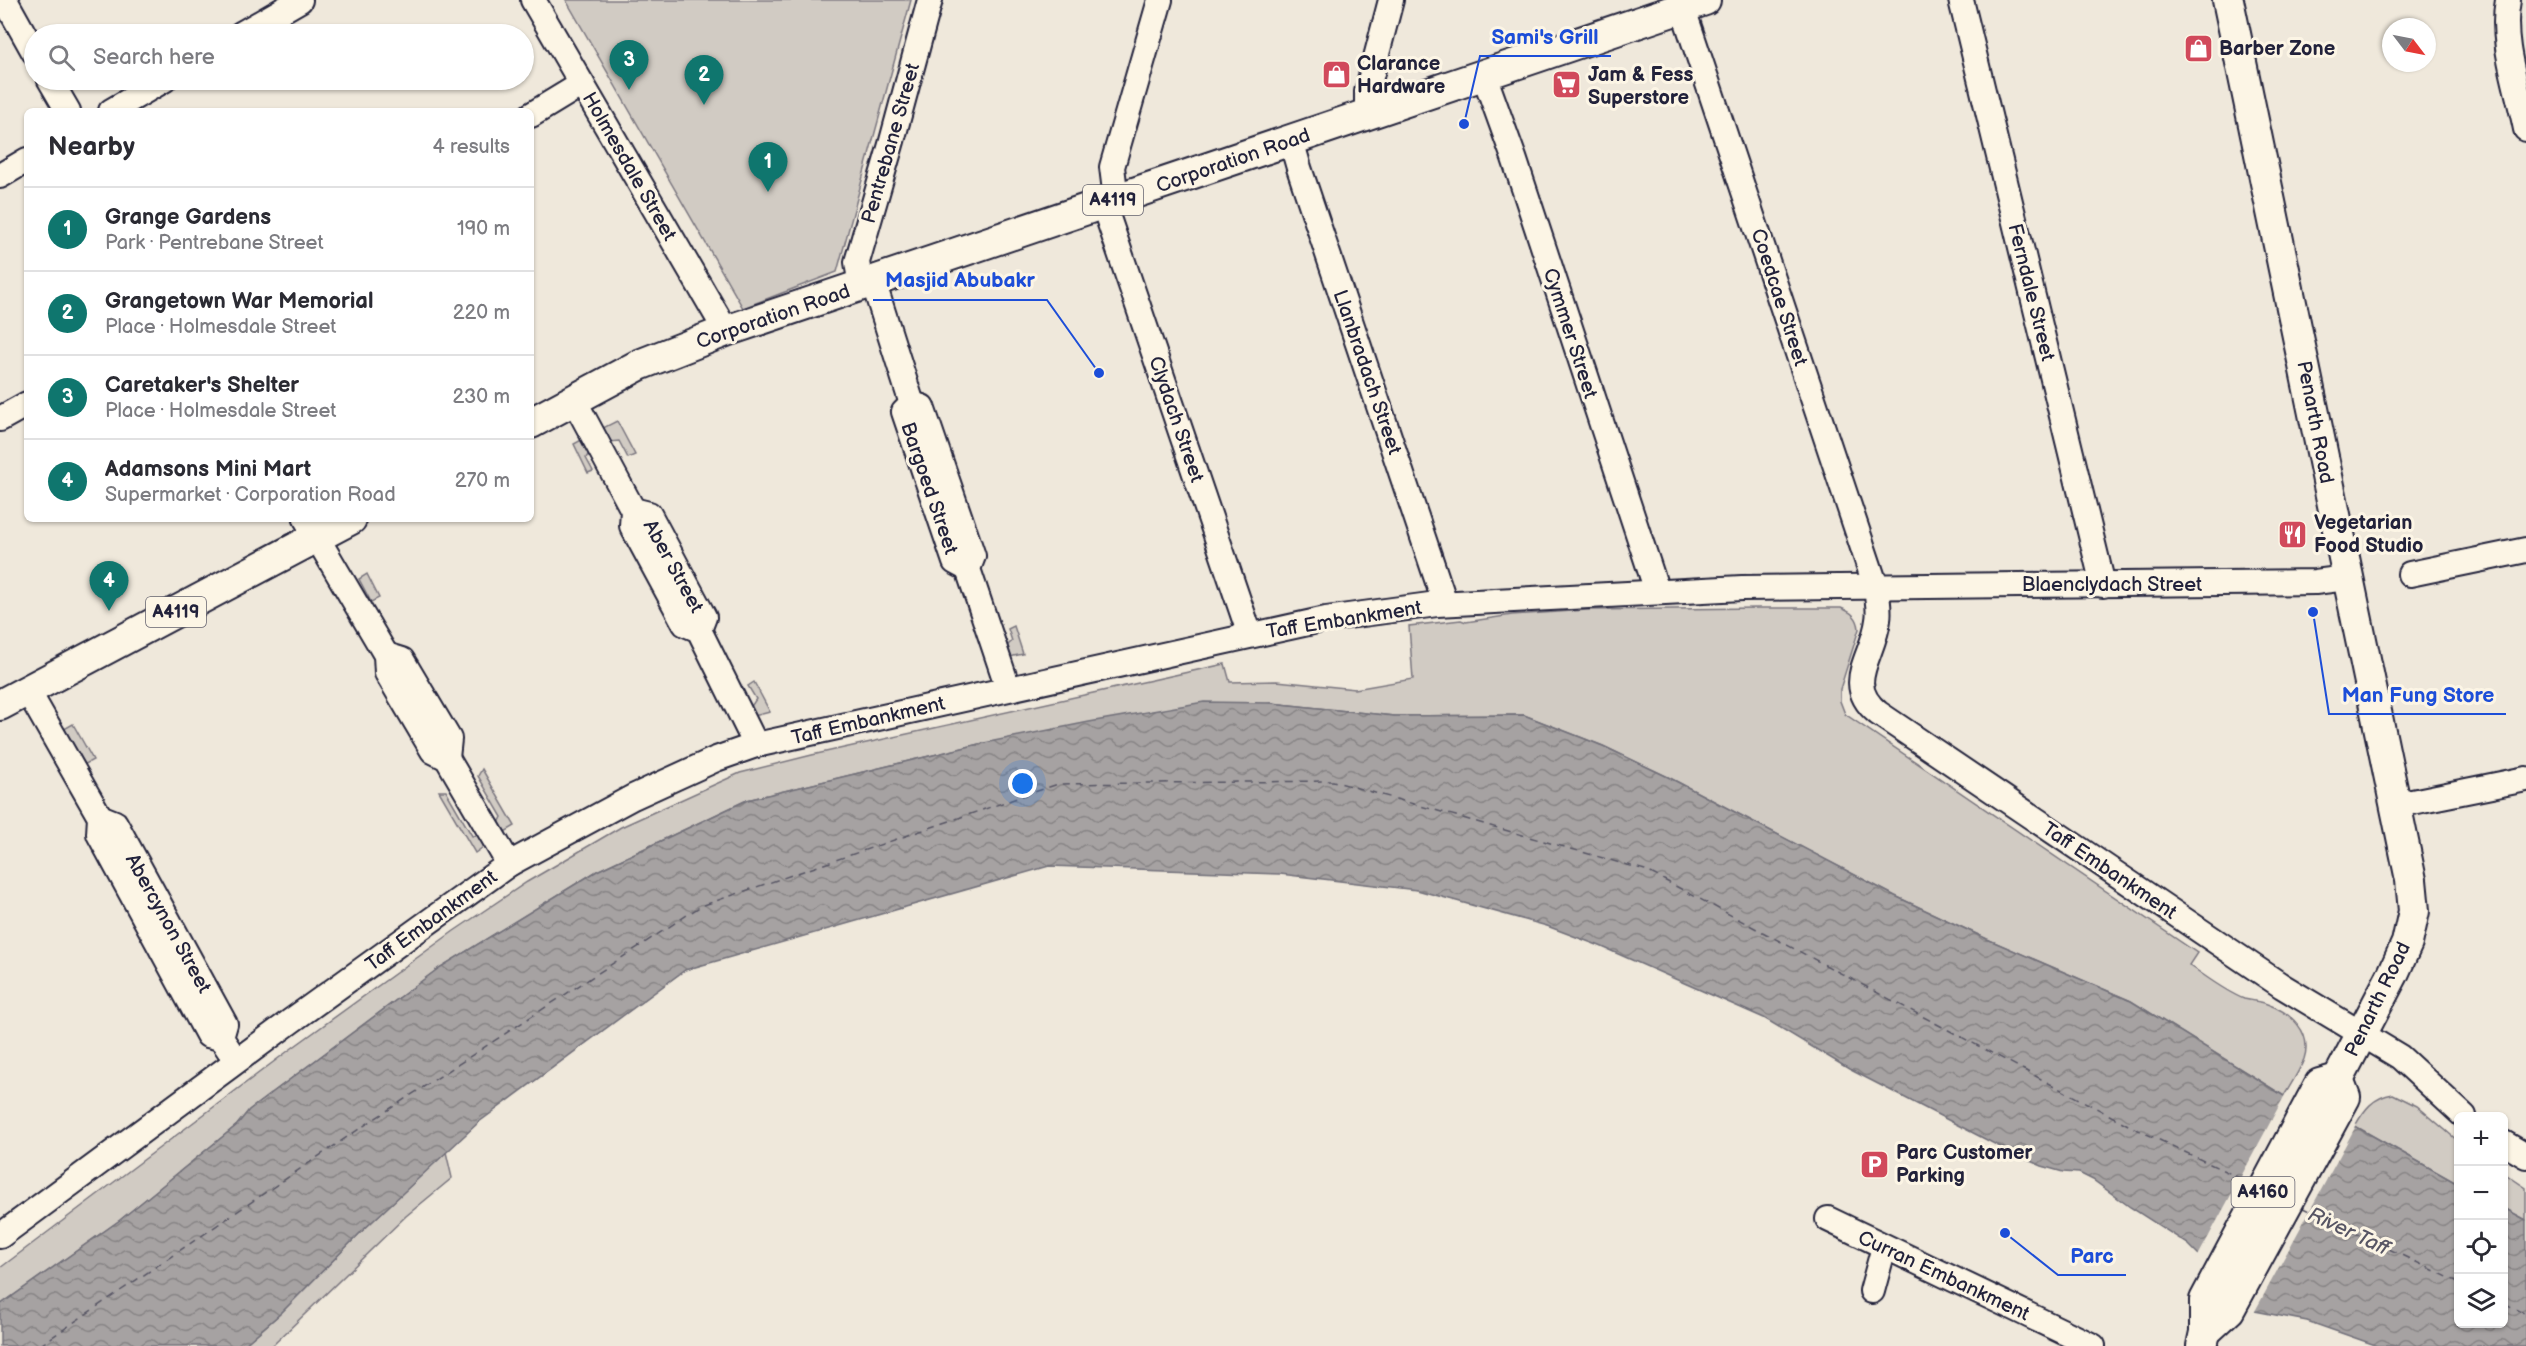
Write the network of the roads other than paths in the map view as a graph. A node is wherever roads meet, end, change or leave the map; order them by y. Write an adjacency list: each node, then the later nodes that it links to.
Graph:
1 (5, 0): 12 (street)
2 (300, 0): 11 (street)
3 (533, 0): 14 (street, Holmesdale Street)
4 (930, 0): 26 (street, Pentrebane Street)
5 (1160, 0): 25 (street, Clydach Street)
6 (1391, 0): 20 (street)
7 (1961, 0): 37 (street, Ferndale Street)
8 (2228, 0): 36 (main road, Penarth Road / A4160)
9 (2508, 0): 21 (street)
10 (1690, 2): 13 (main road, Corporation Road / A4119); 38 (street, Coedcae Street)
11 (258, 24)
12 (24, 34)
13 (1484, 75): 20 (main road, Corporation Road / A4119); 39 (street, Cymmer Street)
14 (582, 84): 19 (street); 27 (street, Holmesdale Street)
15 (56, 90): 17 (street)
16 (147, 90): 18 (street)
17 (66, 108)
18 (116, 108)
19 (534, 113)
20 (1367, 115): 22 (main road, Corporation Road / A4119)
21 (2526, 129)
22 (1291, 140): 25 (main road, Corporation Road / A4119); 40 (street, Llanbradach Street)
23 (24, 162): 24 (street)
24 (0, 176)
25 (1110, 201): 26 (main road, Corporation Road / A4119); 41 (street, Clydach Street)
26 (867, 284): 27 (main road, Corporation Road / A4119); 42 (street, Bargoed Street)
27 (726, 331): 28 (main road, Corporation Road / A4119)
28 (574, 400): 31 (main road, Corporation Road / A4119); 46 (street, Aber Street)
29 (24, 406): 30 (street)
30 (0, 419)
31 (534, 421)
32 (338, 522): 33 (main road, A4119)
33 (312, 528): 43 (main road, A4119); 49 (street)
34 (2526, 550): 35 (street)
35 (2410, 574)
36 (2347, 578): 37 (street, Blaenclydach Street); 48 (main road, Penarth Road / A4160)
37 (2103, 585): 38 (street, Blaenclydach Street)
38 (1876, 587): 39 (street, Taff Embankment); 44 (street, Coedcae Street)
39 (1658, 591): 40 (street, Taff Embankment)
40 (1445, 603): 41 (street, Taff Embankment)
41 (1250, 635): 42 (street, Taff Embankment)
42 (1008, 688): 46 (street, Taff Embankment)
43 (28, 691): 45 (main road, A4119); 51 (street, Abercynon Street)
44 (1864, 699): 50 (street, Taff Embankment)
45 (0, 705)
46 (756, 745): 49 (street, Taff Embankment)
47 (2526, 779): 48 (street)
48 (2397, 805): 50 (main road, Penarth Road / A4160)
49 (509, 864): 51 (street, Taff Embankment)
50 (2361, 1035): 52 (street, Taff Embankment); 59 (main road, Penarth Road / A4160)
51 (236, 1062): 56 (street, Taff Embankment)
52 (2460, 1112)
53 (2508, 1145): 54 (street)
54 (2526, 1156)
55 (1828, 1220): 57 (street, Curran Embankment)
56 (0, 1236)
57 (1884, 1247): 58 (street); 60 (street, Curran Embankment)
58 (1872, 1291)
59 (2203, 1339)
60 (2093, 1346)

